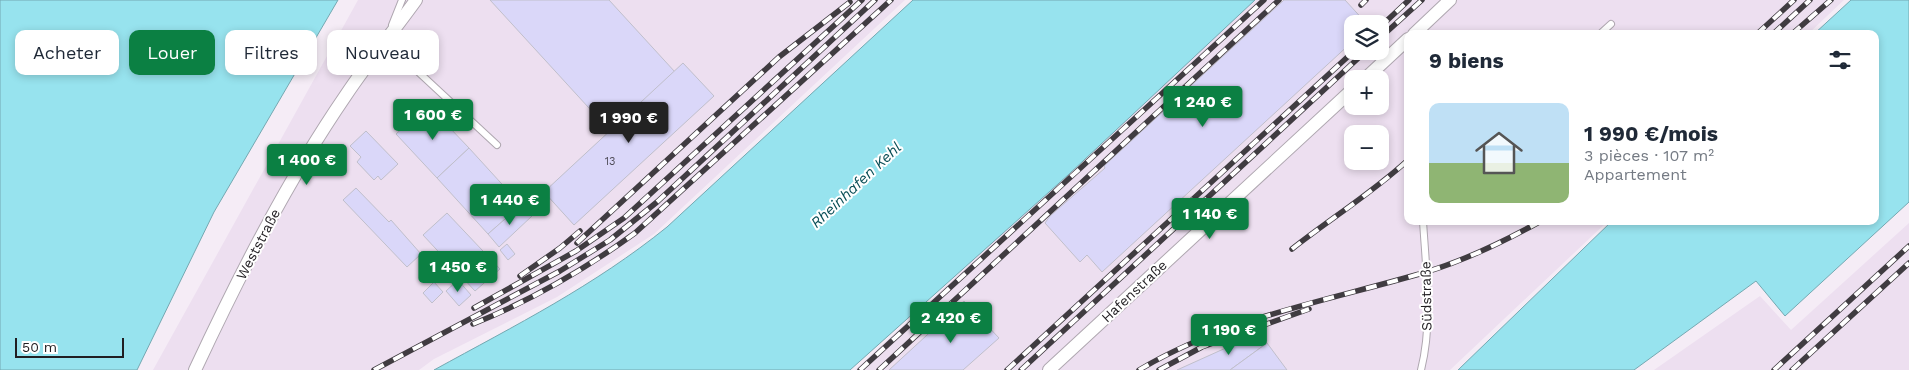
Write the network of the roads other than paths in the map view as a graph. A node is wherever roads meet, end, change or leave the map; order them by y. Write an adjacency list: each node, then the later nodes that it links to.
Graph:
1 (402, 0): 5 (lane)
2 (416, 0): 6 (street, Weststraße)
3 (1450, 0): 7 (street)
4 (1611, 24): 8 (lane)
5 (389, 30)
6 (394, 30)
7 (1418, 30)
8 (1604, 30)
9 (1404, 44): 10 (street)
10 (1375, 70)
11 (361, 75): 16 (street, Weststraße)
12 (421, 75): 14 (lane)
13 (1344, 97): 17 (street, Hafenstraße)
14 (497, 145)
15 (1423, 225): 18 (lane, Südstraße)
16 (195, 370)
17 (1048, 370)
18 (1422, 370)

